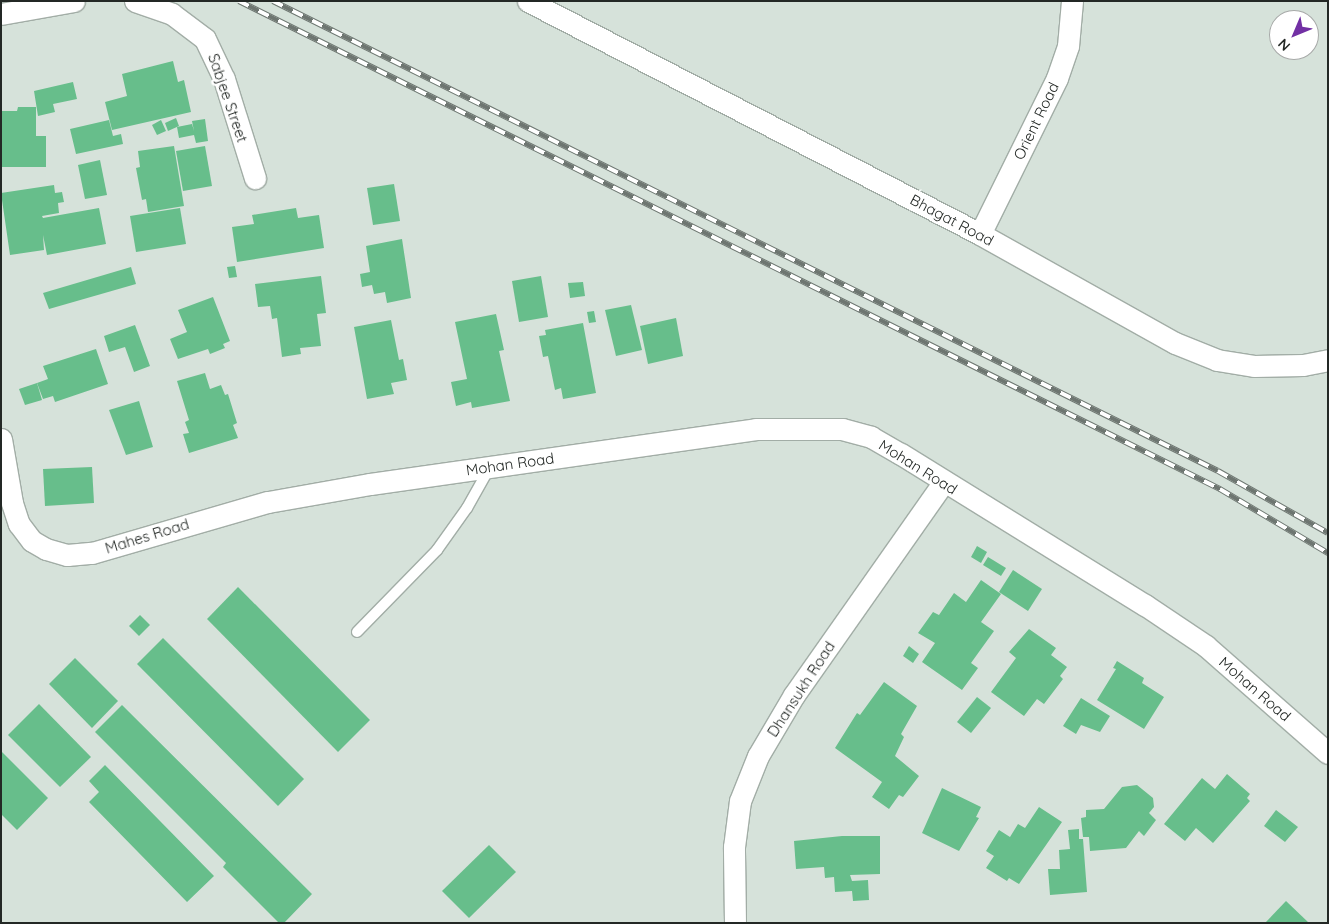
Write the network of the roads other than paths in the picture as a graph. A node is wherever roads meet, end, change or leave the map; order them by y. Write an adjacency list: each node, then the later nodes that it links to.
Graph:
1 (74, 1): 5 (street)
2 (134, 1): 6 (street, Sabjee Street)
3 (528, 1): 7 (street, Bhagat Road)
4 (1072, 1): 7 (street, Orient Road)
5 (1, 14)
6 (255, 178)
7 (980, 234): 8 (street, Bhagat Road)
8 (1328, 360)
9 (1, 439): 12 (street, Mahes Road)
10 (490, 466): 11 (street, Mohan Road); 12 (street, Mohan Road); 13 (lane)
11 (943, 483): 14 (street, Mohan Road); 15 (street, Dhansukh Road)
12 (370, 484)
13 (357, 632)
14 (1328, 753)
15 (735, 923)

